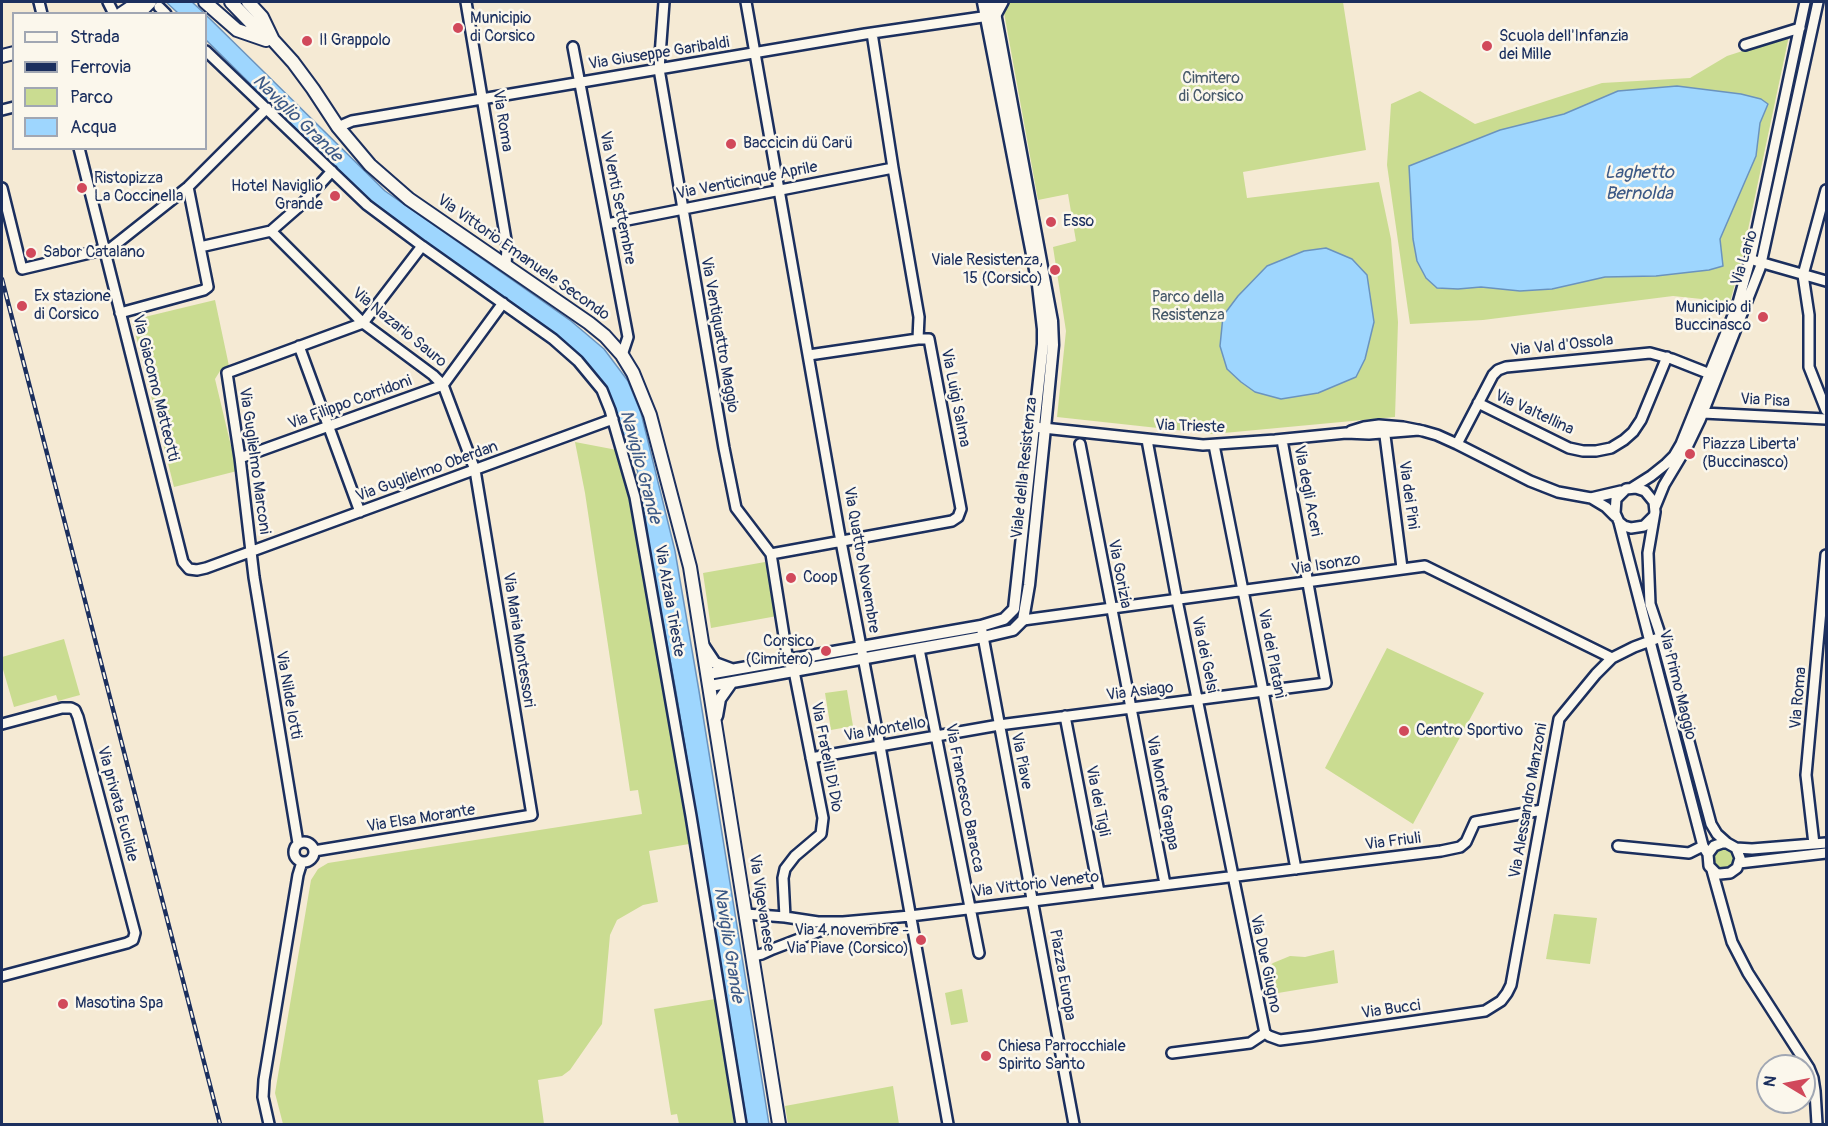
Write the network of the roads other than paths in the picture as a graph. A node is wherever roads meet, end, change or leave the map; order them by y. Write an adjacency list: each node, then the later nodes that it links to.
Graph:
1 (205, 2): 17 (main road)
2 (231, 2): 17 (main road, Via Vittorio Emanuele Secondo)
3 (248, 2): 17 (main road, Via Vittorio Emanuele Secondo)
4 (466, 2): 24 (street, Via Roma)
5 (664, 2): 22 (street, Via Ventiquattro Maggio)
6 (746, 2): 21 (street, Via Quattro Novembre)
7 (983, 2): 14 (street, Viale della Resistenza)
8 (993, 2): 14 (street, Viale della Resistenza)
9 (1003, 2): 14 (street)
10 (1805, 2): 15 (street, Via Lario)
11 (1818, 2): 43 (street, Via Lario)
12 (148, 7): 13 (main road)
13 (129, 12)
14 (991, 15): 16 (street, Via Giuseppe Garibaldi); 63 (street, Viale della Resistenza)
15 (1800, 28): 18 (street); 42 (street, Via Lario)
16 (872, 33): 21 (street, Via Giuseppe Garibaldi); 28 (street, Via Luigi Salma)
17 (273, 40): 26 (main road, Via Vittorio Emanuele Secondo)
18 (1745, 45)
19 (573, 46): 23 (street, Via Venti Settembre)
20 (207, 52): 25 (street, Via Alzaia Trieste)
21 (755, 53): 22 (street, Via Giuseppe Garibaldi); 33 (street, Via Quattro Novembre)
22 (659, 69): 23 (street, Via Giuseppe Garibaldi); 34 (street, Via Ventiquattro Maggio)
23 (580, 82): 24 (street, Via Giuseppe Garibaldi); 35 (street, Via Venti Settembre)
24 (483, 99): 26 (street, Via Giuseppe Garibaldi); 38 (street, Via Roma)
25 (267, 108): 29 (street, Via Alzaia Trieste); 30 (street)
26 (338, 127): 41 (main road, Via Vittorio Emanuele Secondo)
27 (79, 150): 40 (street, Via Giacomo Matteotti)
28 (893, 168): 33 (street, Via Venticinque Aprile); 50 (street, Via Luigi Salma)
29 (332, 171): 36 (street); 37 (street, Via Alzaia Trieste)
30 (188, 187): 39 (street); 40 (street)
31 (2, 188): 40 (street)
32 (1827, 190): 45 (street)
33 (779, 191): 34 (street, Via Venticinque Aprile); 53 (street, Via Quattro Novembre)
34 (682, 209): 35 (street, Via Venticinque Aprile); 79 (street, Via Ventiquattro Maggio)
35 (607, 224): 52 (street, Via Venti Settembre)
36 (271, 231): 39 (street); 49 (street, Via Nazario Sauro)
37 (422, 246): 47 (street, Via Alzaia Trieste); 49 (street)
38 (507, 246): 41 (street); 44 (street, Via Roma)
39 (200, 247): 48 (street)
40 (104, 250): 48 (street, Via Giacomo Matteotti)
41 (490, 254): 44 (main road, Via Vittorio Emanuele Secondo)
42 (1751, 260): 43 (street); 55 (street, Via Lario)
43 (1761, 263): 45 (street); 59 (street, Via Lario)
44 (506, 266): 52 (main road, Via Vittorio Emanuele Secondo)
45 (1803, 275): 46 (street); 58 (street)
46 (1827, 281)
47 (503, 303): 56 (street); 60 (street, Via Alzaia Trieste)
48 (120, 313): 78 (street, Via Giacomo Matteotti)
49 (363, 323): 51 (street); 56 (street, Via Nazario Sauro)
50 (918, 339): 53 (street); 77 (street, Via Luigi Salma)
51 (299, 346): 62 (street); 70 (street, Via Guglielmo Marconi)
52 (622, 355): 90 (main road, Via Vittorio Emanuele Secondo)
53 (809, 355): 77 (street, Via Quattro Novembre)
54 (1667, 357): 55 (street, Via Val d'Ossola); 57 (street, Via Val d'Ossola); 57 (street, Via Valtellina)
55 (1710, 374): 72 (street, Via Lario)
56 (443, 385): 62 (street, Via Filippo Corridoni); 71 (street, Via Nazario Sauro)
57 (1478, 404): 68 (street, Via Val d'Ossola)
58 (1827, 411)
59 (1703, 413): 61 (street, Via Pisa); 75 (street, Via Lario)
60 (613, 419): 71 (street, Via Guglielmo Oberdan); 140 (street, Via Alzaia Trieste)
61 (1827, 419)
62 (328, 426): 70 (street, Via Filippo Corridoni); 74 (street)
63 (1039, 428): 65 (street, Via Trieste); 86 (street, Viale della Resistenza); 87 (street, Viale della Resistenza)
64 (1384, 429): 66 (street, Via Trieste); 68 (street, Via Trieste); 81 (street, Via dei Pini)
65 (1147, 440): 69 (street, Via Trieste); 84 (street, Via dei Gelsi)
66 (1282, 440): 69 (street, Via Trieste); 82 (street, Via degli Aceri)
67 (1080, 444): 85 (street, Via Gorizia)
68 (1457, 444): 73 (street, Via Trieste)
69 (1214, 445): 83 (street, Via dei Platani)
70 (240, 458): 78 (street, Via Guglielmo Marconi)
71 (475, 470): 74 (street, Via Guglielmo Oberdan); 109 (street, Via Maria Montessori)
72 (1629, 489): 73 (street, Via Trieste); 75 (street); 76 (street)
73 (1591, 498): 76 (street, Via Trieste)
74 (360, 512): 78 (street, Via Guglielmo Oberdan)
75 (1654, 512): 76 (street); 88 (street, Via Primo Maggio)
76 (1618, 520): 89 (street, Via Primo Maggio)
77 (841, 540): 79 (street, Via Luigi Salma); 92 (street, Via Quattro Novembre)
78 (251, 552): 110 (street, Via Nilde Iotti)
79 (771, 554): 94 (street, Via Ventiquattro Maggio)
80 (1827, 555): 112 (street, Via Roma)
81 (1402, 568): 82 (street, Via Isonzo); 93 (street, Via Isonzo)
82 (1308, 583): 83 (street, Via Isonzo); 98 (street, Via Asiago)
83 (1243, 591): 84 (street, Via Isonzo); 98 (street, Via dei Platani)
84 (1177, 600): 85 (street, Via Isonzo); 99 (street, Via dei Gelsi)
85 (1111, 609): 86 (street, Via Isonzo); 100 (street, Via Gorizia)
86 (1023, 620): 87 (street, Viale della Resistenza)
87 (982, 632): 91 (street, Viale della Resistenza); 92 (street, Viale della Resistenza); 103 (street, Via Piave)
88 (1661, 637): 89 (street, Via Alessandro Manzoni); 113 (street, Via Primo Maggio)
89 (1650, 640): 93 (street, Via Alessandro Manzoni); 115 (street, Via Primo Maggio)
90 (703, 645): 95 (street); 96 (main road, Via Vittorio Emanuele Secondo)
91 (919, 649): 92 (street, Viale della Resistenza); 105 (street, Via Francesco Baracca)
92 (863, 653): 94 (street, Viale della Resistenza); 106 (street, Via Quattro Novembre)
93 (1612, 658): 108 (street, Via Alessandro Manzoni)
94 (791, 666): 95 (street, Viale della Resistenza); 97 (street, Viale della Resistenza); 107 (street, Via Fratelli Di Dio)
95 (738, 670): 96 (street, Viale della Resistenza)
96 (709, 680): 97 (street, Viale della Resistenza); 104 (main road, Via Vigevanese)
97 (732, 682): 104 (street)
98 (1263, 691): 99 (street, Via Asiago); 120 (street, Via dei Platani)
99 (1198, 700): 100 (street, Via Asiago); 123 (street, Via dei Gelsi)
100 (1130, 708): 101 (street, Via Asiago); 124 (street, Via Monte Grappa)
101 (1065, 716): 103 (street, Via Asiago); 125 (street, Via dei Tigli)
102 (2, 724): 135 (street, Via privata Euclide)
103 (999, 725): 105 (street, Via Montello); 126 (street, Via Piave)
104 (717, 729): 129 (main road, Via Vigevanese)
105 (937, 736): 106 (street, Via Montello); 128 (street, Via Francesco Baracca)
106 (880, 746): 107 (street, Via Montello); 131 (street, Via Quattro Novembre)
107 (811, 758): 130 (street, Via Fratelli Di Dio)
108 (1542, 810): 120 (street, Via Friuli); 136 (street, Via Alessandro Manzoni)
109 (532, 815): 116 (street, Via Elsa Morante)
110 (298, 843): 116 (street); 118 (street)
111 (1827, 843): 112 (street)
112 (1814, 844): 113 (street)
113 (1731, 845): 115 (street); 119 (street)
114 (1618, 846): 115 (street)
115 (1706, 850): 121 (street)
116 (314, 851): 118 (street)
117 (1827, 854): 119 (street)
118 (302, 862): 139 (street)
119 (1739, 863): 122 (street)
120 (1296, 869): 123 (street, Via Friuli)
121 (1712, 870): 122 (street); 127 (street)
122 (1725, 874): 127 (street)
123 (1232, 876): 124 (street, Via Vittorio Veneto); 137 (street, Via Due Giugno)
124 (1165, 884): 125 (street, Via Vittorio Veneto)
125 (1099, 892): 126 (street, Via Vittorio Veneto)
126 (1033, 901): 128 (street, Via Vittorio Veneto); 143 (street, Piazza Europa)
127 (1720, 901): 144 (street)
128 (971, 908): 131 (street, Via Vittorio Veneto); 133 (street, Via Francesco Baracca)
129 (746, 914): 130 (street, Via Vittorio Veneto); 134 (main road, Via Vigevanese)
130 (785, 916): 132 (street, Via Vittorio Veneto)
131 (910, 916): 132 (street, Via Vittorio Veneto); 142 (street, Via Quattro Novembre)
132 (843, 922): 134 (street, Via Vittorio Veneto)
133 (979, 953)
134 (753, 956): 141 (main road, Via Vigevanese)
135 (2, 976)
136 (1511, 984): 137 (street, Via Bucci)
137 (1264, 1033): 138 (street, Via Due Giugno)
138 (1172, 1053)
139 (269, 1125)
140 (741, 1125)
141 (779, 1125)
142 (948, 1125)
143 (1074, 1125)
144 (1817, 1125)

